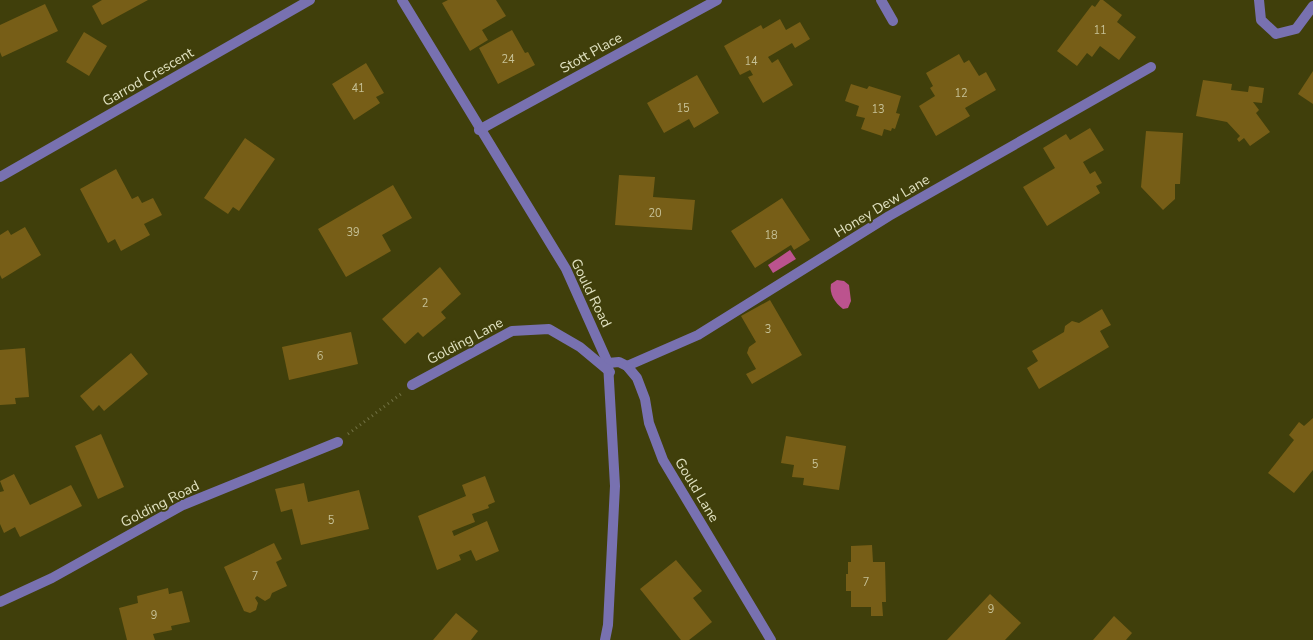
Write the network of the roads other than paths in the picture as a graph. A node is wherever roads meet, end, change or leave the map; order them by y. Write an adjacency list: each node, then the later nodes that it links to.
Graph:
1 (310, 0): 10 (street, Garrod Crescent)
2 (402, 0): 9 (street, Gould Road)
3 (717, 0): 9 (street, Stott Place)
4 (880, 0): 7 (street)
5 (1259, 0): 6 (street)
6 (1313, 6)
7 (893, 22)
8 (1151, 67): 11 (street, Honey Dew Lane)
9 (479, 130): 12 (street, Gould Road)
10 (1, 175)
11 (627, 366): 12 (street); 17 (street, Gould Lane)
12 (609, 367): 13 (street, Golding Lane); 16 (street, Gould Road)
13 (412, 385)
14 (338, 442): 15 (street, Golding Road)
15 (0, 602)
16 (605, 640)
17 (771, 640)

